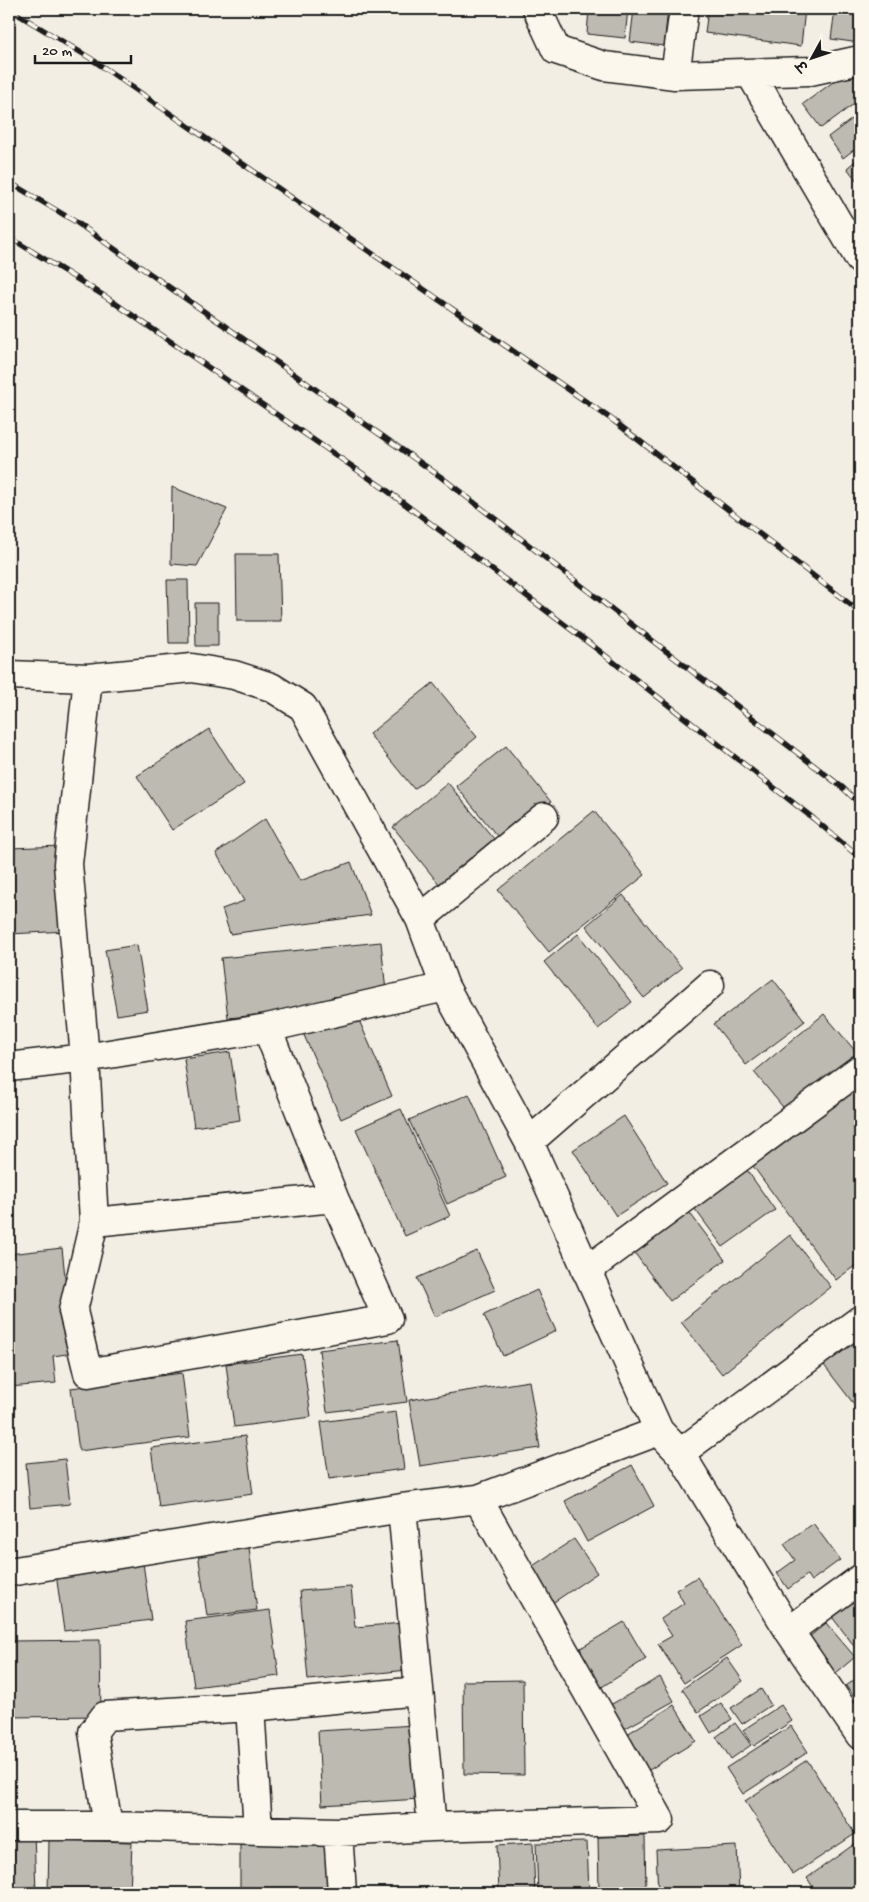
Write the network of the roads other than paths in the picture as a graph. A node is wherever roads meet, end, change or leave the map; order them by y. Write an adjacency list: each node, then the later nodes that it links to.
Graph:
1 (537, 9): 5 (street)
2 (684, 9): 5 (street)
3 (860, 60): 4 (street)
4 (750, 73): 5 (street); 6 (street)
5 (675, 75)
6 (860, 260)
7 (9, 675): 8 (street)
8 (88, 678): 10 (street); 14 (street)
9 (544, 817): 10 (street)
10 (420, 919): 12 (street)
11 (710, 985): 17 (street)
12 (445, 987): 13 (street); 17 (street)
13 (267, 1028): 14 (street); 18 (street)
14 (84, 1058): 15 (street); 19 (street)
15 (9, 1067)
16 (860, 1069): 20 (street)
17 (529, 1142): 20 (street)
18 (334, 1198): 19 (street); 19 (street)
19 (94, 1222)
20 (586, 1270): 22 (street)
21 (860, 1320): 23 (street)
22 (659, 1431): 23 (street); 24 (street)
23 (680, 1453): 28 (street)
24 (478, 1499): 25 (street); 34 (street)
25 (402, 1508): 26 (street); 29 (street)
26 (9, 1572)
27 (860, 1579): 28 (street)
28 (789, 1631): 31 (street)
29 (419, 1691): 30 (street); 34 (street)
30 (250, 1707): 33 (street); 35 (street)
31 (860, 1734)
32 (9, 1826): 33 (street)
33 (108, 1826): 35 (street)
34 (432, 1827): 36 (street)
35 (258, 1830): 36 (street)
36 (338, 1832): 37 (street)
37 (342, 1893)

